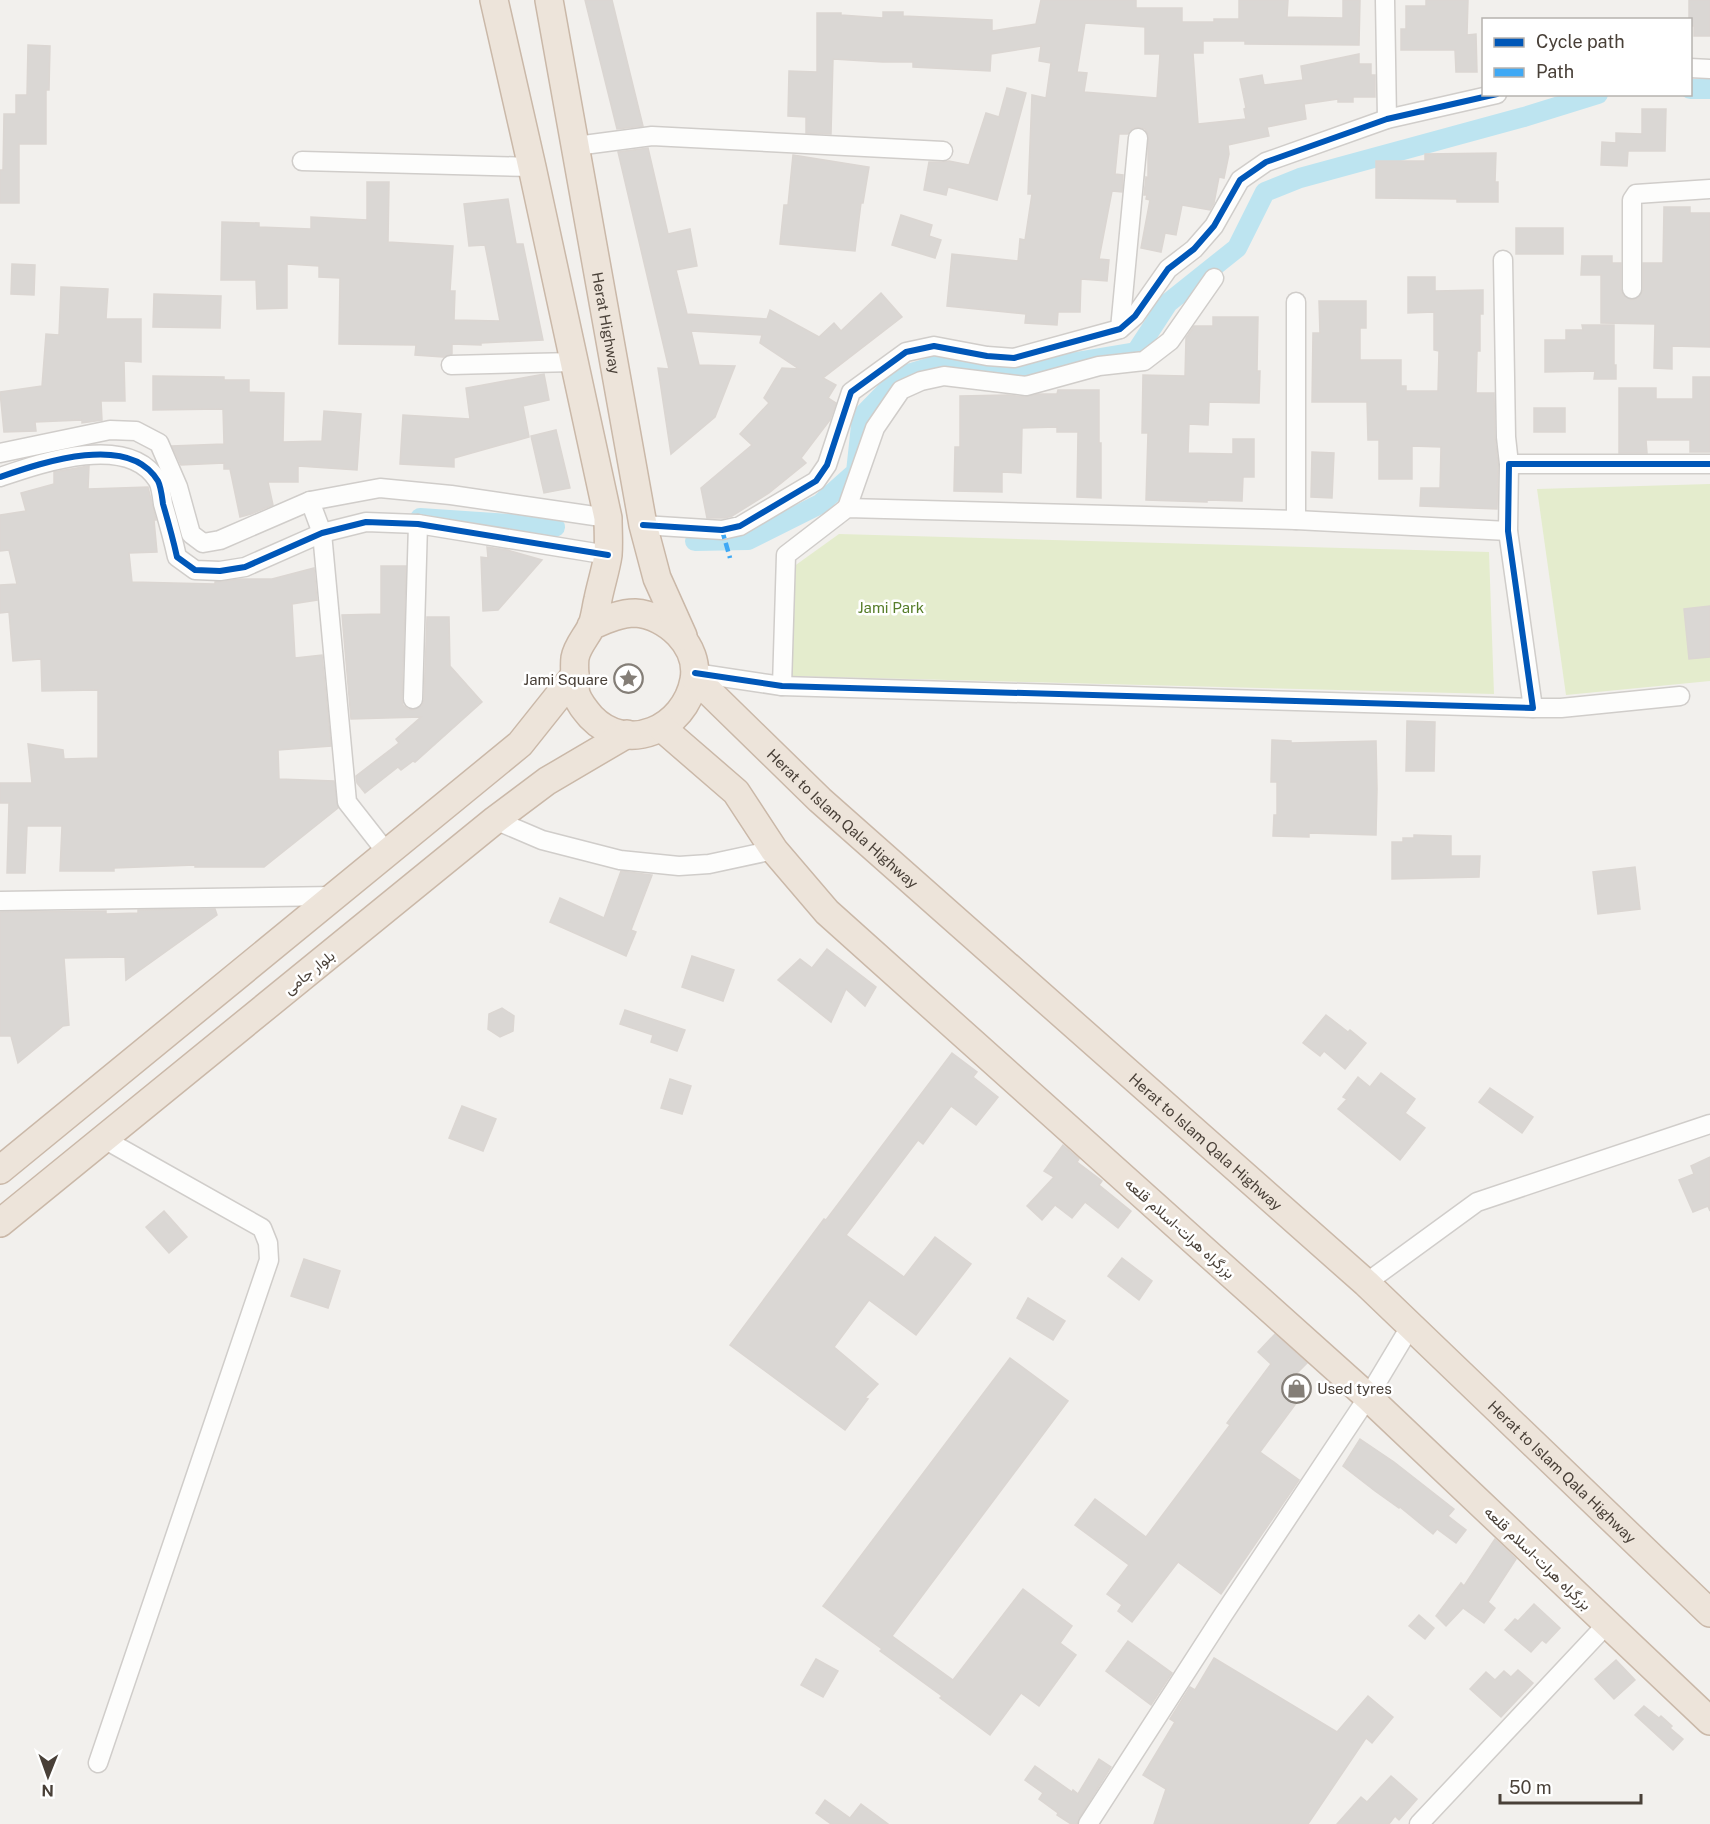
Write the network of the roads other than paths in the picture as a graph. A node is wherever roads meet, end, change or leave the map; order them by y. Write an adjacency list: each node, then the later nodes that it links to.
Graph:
1 (494, 0): 12 (highway)
2 (549, 0): 9 (highway, Herat Highway)
3 (1385, 0): 7 (street)
4 (1692, 68): 5 (street)
5 (1710, 69)
6 (1488, 96): 7 (street)
7 (1387, 119): 18 (street)
8 (1138, 138): 18 (street)
9 (576, 146): 10 (street); 32 (highway, Herat Highway)
10 (943, 151)
11 (302, 161): 12 (street)
12 (532, 167): 19 (highway)
13 (1710, 189): 16 (street)
14 (1503, 260): 23 (street)
15 (1214, 278): 28 (street)
16 (1632, 289)
17 (1296, 302): 30 (street)
18 (1120, 329): 32 (street)
19 (575, 362): 20 (street); 29 (highway)
20 (451, 365)
21 (34, 446): 22 (street); 25 (street); 27 (street)
22 (0, 453)
23 (1509, 464): 24 (street); 33 (street)
24 (1710, 464)
25 (38, 465): 26 (street); 34 (street)
26 (0, 477)
27 (310, 501): 29 (street); 34 (street)
28 (847, 508): 30 (street); 40 (street)
29 (608, 518): 35 (highway)
30 (1296, 520): 33 (street)
31 (418, 524): 34 (street); 35 (street); 42 (street)
32 (643, 525): 37 (highway, Herat Highway)
33 (1508, 531): 43 (street)
34 (322, 533): 48 (street)
35 (608, 555): 36 (highway)
36 (591, 626): 37 (highway); 38 (highway)
37 (684, 640): 39 (highway)
38 (575, 675): 45 (highway); 48 (highway)
39 (695, 676): 40 (street); 44 (highway); 55 (highway, Herat to Islam Qala Highway)
40 (782, 686): 43 (street)
41 (1680, 696): 43 (street)
42 (413, 699)
43 (1533, 708)
44 (662, 728): 45 (highway); 47 (highway, بزرگراه هرات-اسلام قلعه)
45 (627, 734): 46 (highway, بلوار جامی)
46 (495, 820): 47 (street); 52 (highway, بلوار جامی)
47 (774, 850): 57 (highway, بزرگراه هرات-اسلام قلعه)
48 (387, 853): 49 (highway)
49 (335, 896): 50 (street); 53 (highway)
50 (0, 901)
51 (1710, 1124): 55 (street)
52 (104, 1139): 54 (highway, بلوار جامی); 61 (street)
53 (0, 1170)
54 (0, 1223)
55 (1366, 1283): 56 (highway, Herat to Islam Qala Highway)
56 (1410, 1327): 57 (street); 58 (highway, Herat to Islam Qala Highway)
57 (1368, 1397): 59 (highway, بزرگراه هرات-اسلام قلعه); 62 (street)
58 (1710, 1612)
59 (1607, 1624): 60 (highway, بزرگراه هرات-اسلام قلعه); 63 (street)
60 (1710, 1721)
61 (98, 1763)
62 (1088, 1824)
63 (1419, 1824)

